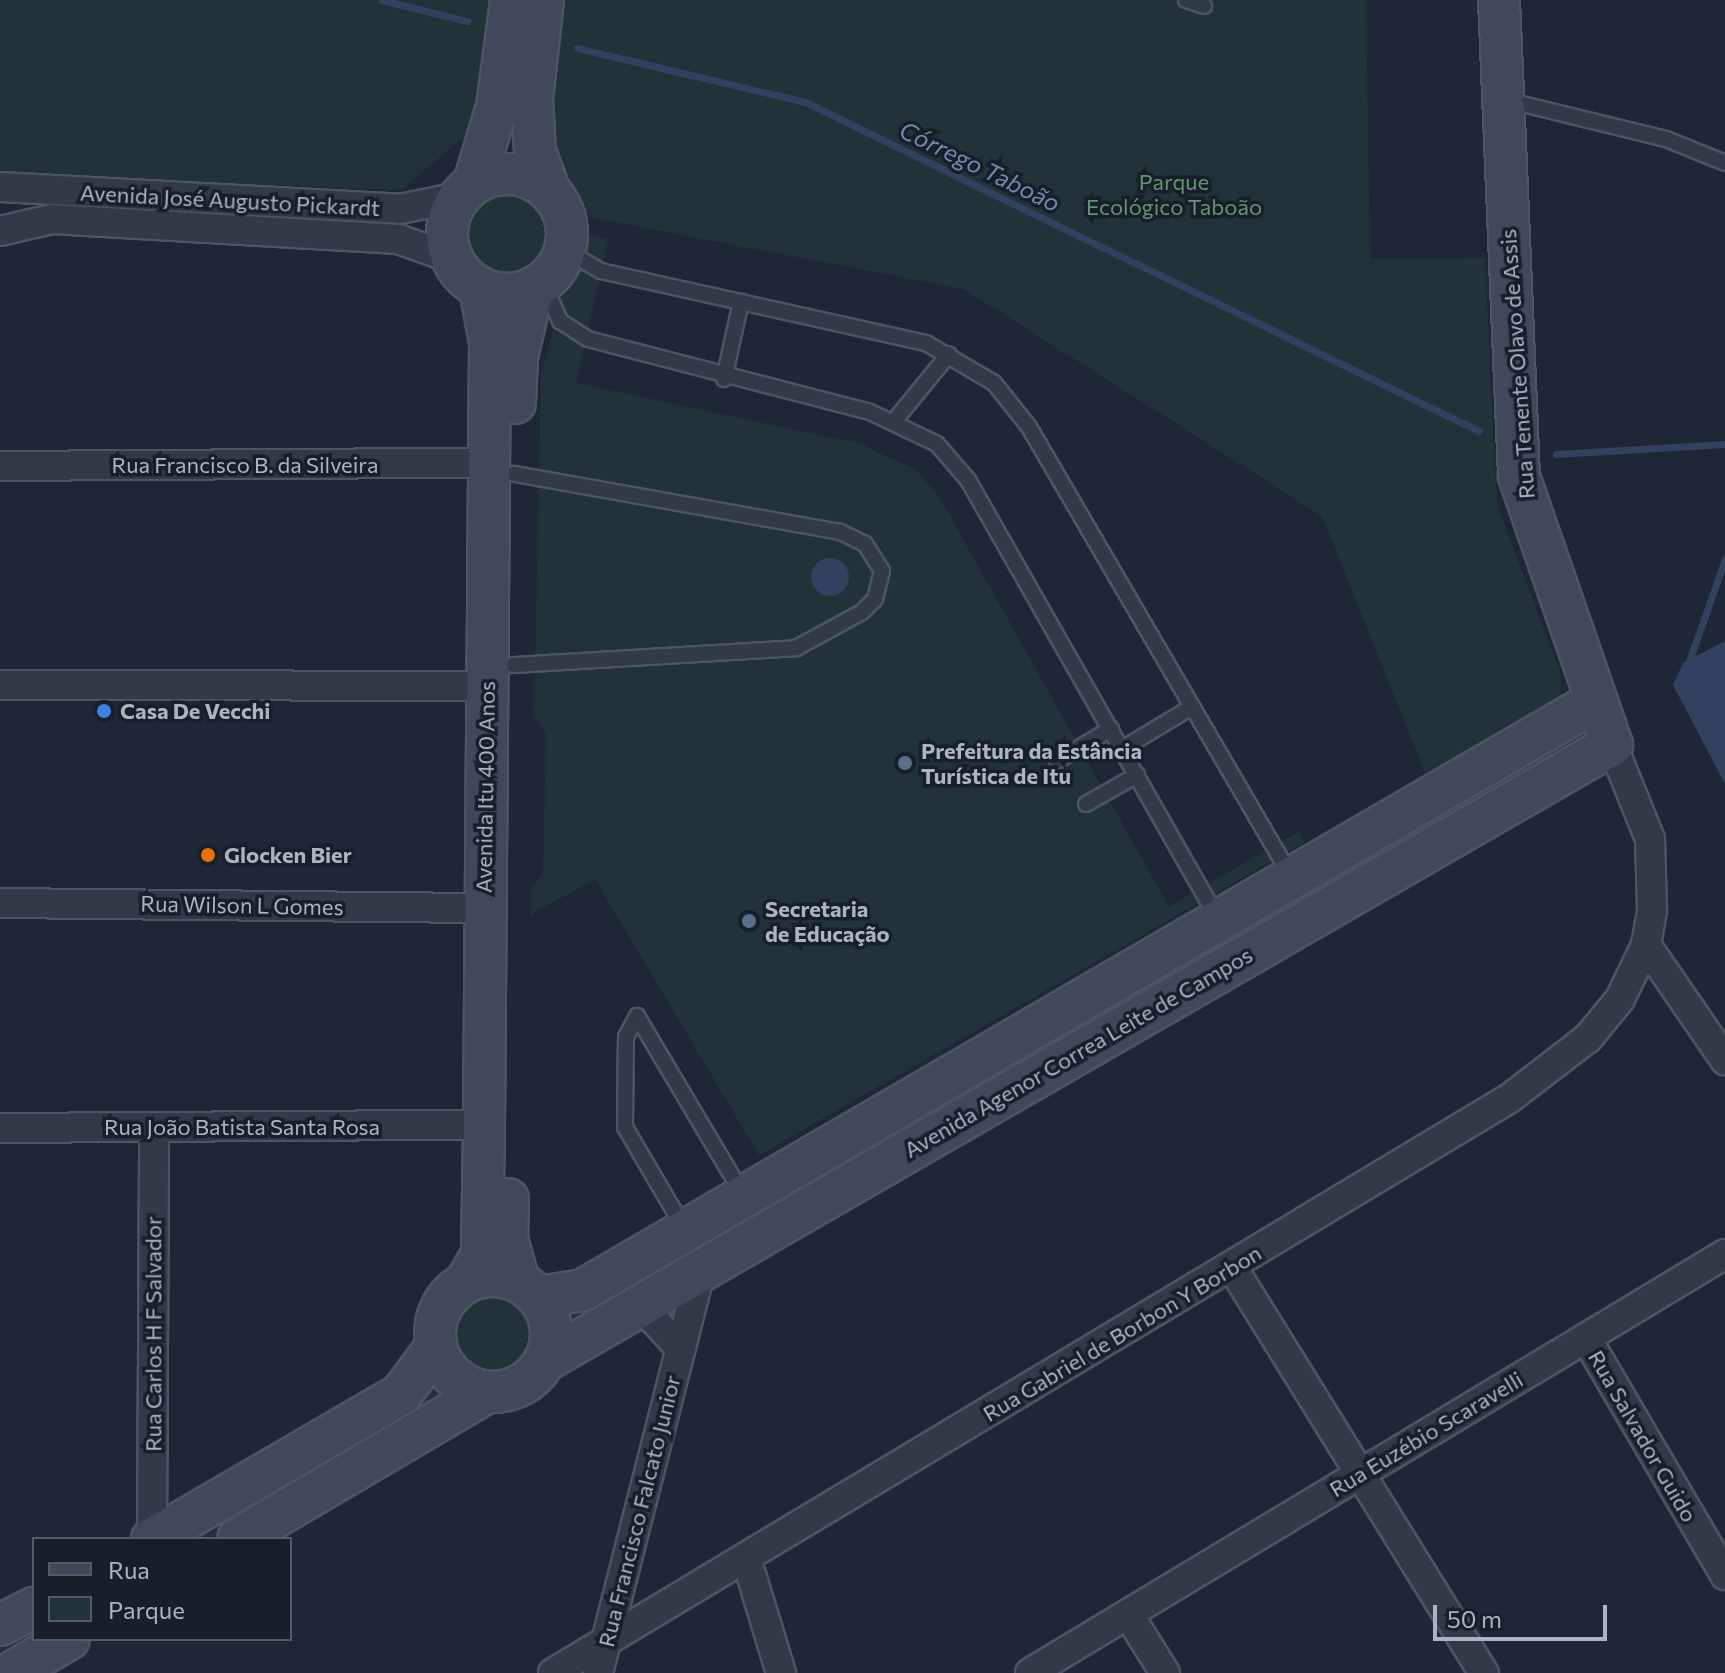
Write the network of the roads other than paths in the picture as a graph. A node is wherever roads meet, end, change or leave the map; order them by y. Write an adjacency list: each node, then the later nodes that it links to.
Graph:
1 (511, 0): 9 (street)
2 (543, 0): 10 (street)
3 (1186, 0): 5 (lane)
4 (1499, 0): 6 (street, Rua Tenente Olavo de Assis)
5 (1204, 6)
6 (1502, 100): 7 (lane); 23 (street, Rua Tenente Olavo de Assis)
7 (1725, 163)
8 (0, 187): 9 (street, Avenida José Augusto Pickardt)
9 (467, 190): 10 (street); 12 (street)
10 (549, 190): 13 (street)
11 (0, 231): 12 (street, Avenida José Augusto Pickardt)
12 (452, 258): 14 (street)
13 (547, 273): 14 (street); 15 (lane); 17 (lane); 20 (street, Avenida Itu 400 Anos)
14 (480, 288): 20 (street, Avenida Itu 400 Anos)
15 (741, 302): 16 (lane); 17 (lane)
16 (949, 354): 18 (lane); 24 (lane)
17 (724, 379): 18 (lane)
18 (895, 420): 25 (lane)
19 (0, 466): 20 (street, Rua Francisco B. da Silveira)
20 (502, 468): 21 (street, Avenida Itu 400 Anos); 21 (lane)
21 (500, 675): 22 (street); 33 (street, Avenida Itu 400 Anos); 46 (street, Avenida Itu 400 Anos)
22 (0, 685)
23 (1594, 702): 26 (street, Rua Tenente Olavo de Assis); 31 (street, Avenida Agenor Correa Leite de Campos)
24 (1192, 707): 27 (lane); 31 (lane)
25 (1111, 729): 27 (lane); 28 (lane)
26 (1612, 745): 35 (street, Rua Tenente Olavo de Assis); 44 (street, Avenida Agenor Correa Leite de Campos)
27 (1122, 749): 29 (lane)
28 (1057, 761)
29 (1137, 775): 30 (lane); 34 (lane)
30 (1086, 804)
31 (1291, 876): 34 (street, Avenida Agenor Correa Leite de Campos)
32 (0, 903): 33 (street, Rua Wilson L Gomes)
33 (484, 908): 37 (street, Avenida Itu 400 Anos)
34 (1218, 919): 40 (street, Avenida Agenor Correa Leite de Campos)
35 (1646, 945): 36 (street); 43 (street, Rua Gabriel de Borbon Y Borbon)
36 (1725, 1060)
37 (484, 1125): 39 (street, Rua João Batista Santa Rosa); 45 (street, Avenida Itu 400 Anos)
38 (0, 1128): 39 (street, Rua João Batista Santa Rosa)
39 (154, 1128): 54 (street, Rua Carlos H F Salvador)
40 (744, 1196): 41 (street, Avenida Agenor Correa Leite de Campos); 41 (lane)
41 (686, 1231): 46 (street, Avenida Agenor Correa Leite de Campos)
42 (1725, 1254): 48 (street, Rua Euzébio Scaravelli)
43 (1232, 1267): 53 (street); 57 (street, Rua Gabriel de Borbon Y Borbon)
44 (701, 1270): 47 (street, Avenida Agenor Correa Leite de Campos); 50 (street, Rua Francisco Falcato Junior)
45 (466, 1282): 46 (street); 49 (street)
46 (529, 1289): 51 (street)
47 (642, 1307): 50 (street, Rua Francisco Falcato Junior); 51 (street, Avenida Agenor Correa Leite de Campos)
48 (1586, 1338): 53 (street, Rua Euzébio Scaravelli); 58 (street, Rua Salvador Guido)
49 (436, 1347): 52 (street); 55 (street)
50 (680, 1348): 62 (street, Rua Francisco Falcato Junior)
51 (545, 1361): 52 (street)
52 (486, 1393): 56 (street)
53 (1361, 1474): 60 (street, Rua Euzébio Scaravelli); 70 (street)
54 (152, 1537)
55 (155, 1537)
56 (241, 1537)
57 (747, 1561): 62 (street, Rua Gabriel de Borbon Y Borbon); 67 (street)
58 (1725, 1575)
59 (32, 1609): 61 (street)
60 (1128, 1614): 68 (street, Rua Euzébio Scaravelli); 69 (street)
61 (0, 1625)
62 (606, 1640): 65 (street, Rua Gabriel de Borbon Y Borbon); 66 (street, Rua Francisco Falcato Junior)
63 (66, 1641): 64 (street)
64 (11, 1673)
65 (553, 1673)
66 (598, 1673)
67 (781, 1673)
68 (1030, 1673)
69 (1165, 1673)
70 (1484, 1673)

